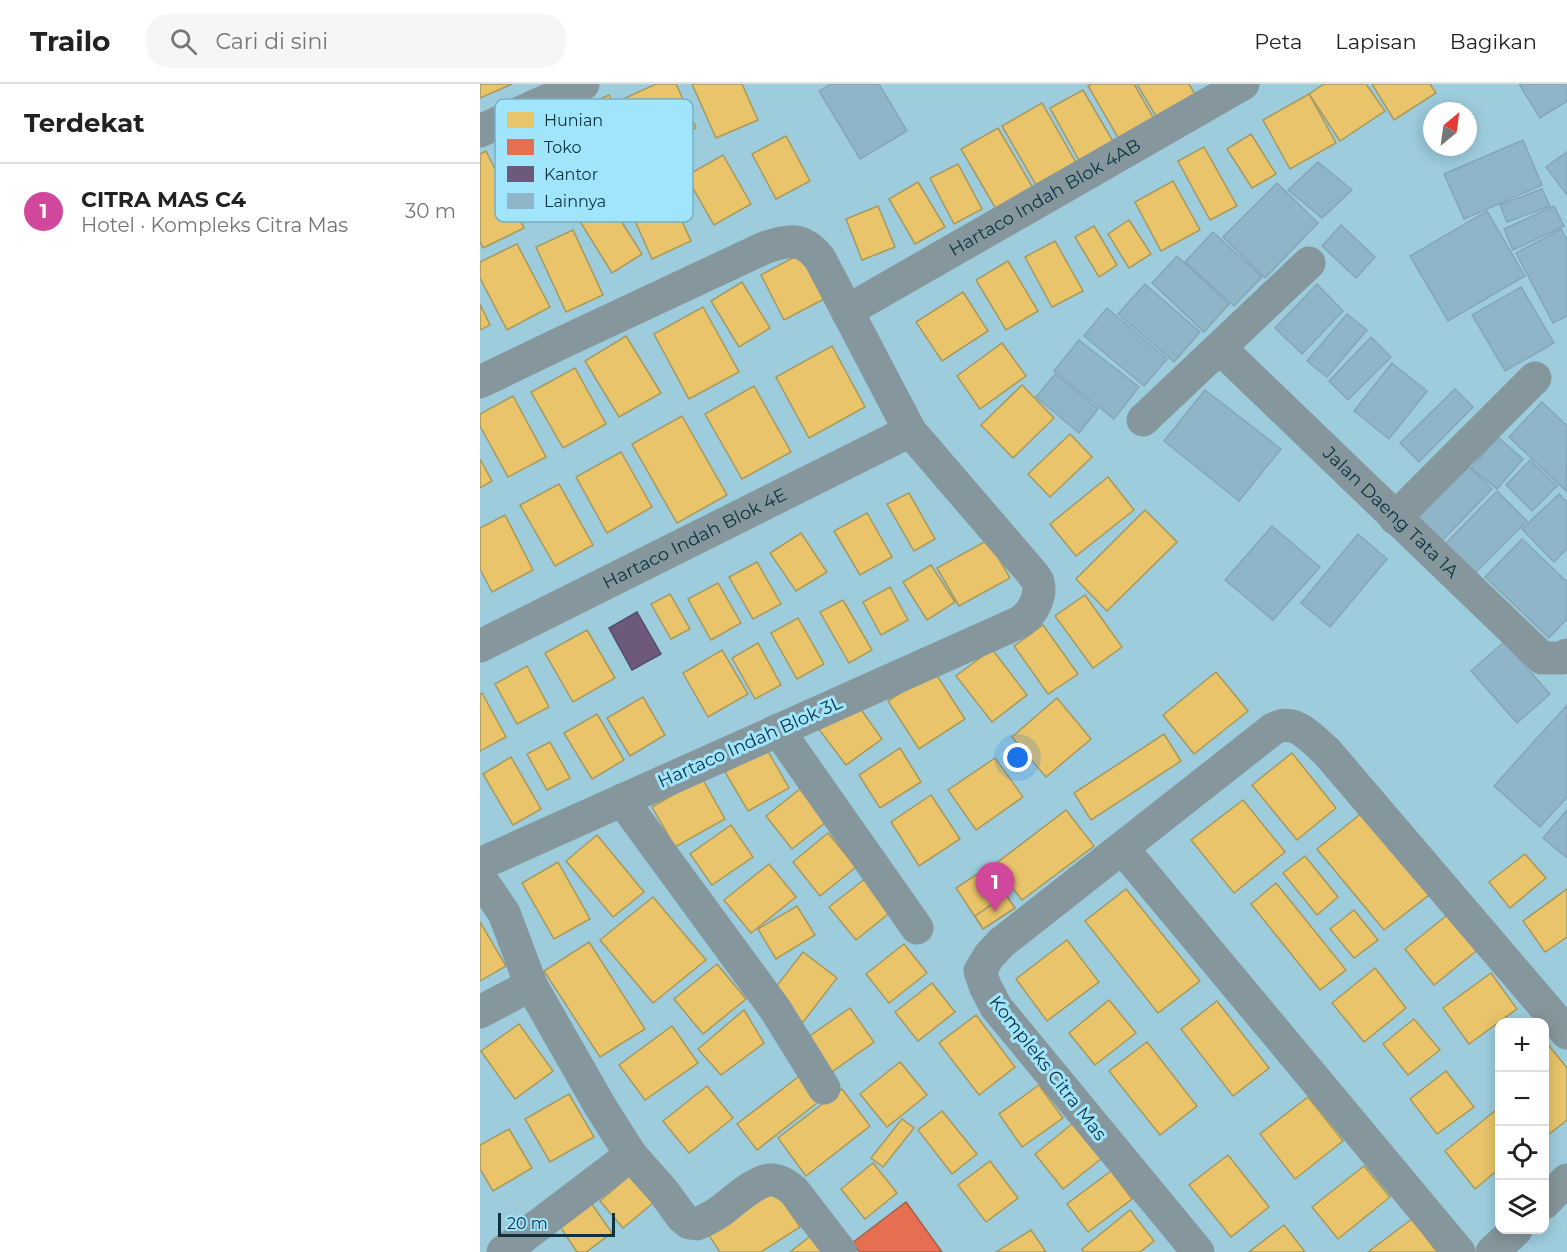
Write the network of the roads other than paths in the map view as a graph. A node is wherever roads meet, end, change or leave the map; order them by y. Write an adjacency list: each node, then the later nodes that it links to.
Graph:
1 (583, 84): 3 (street)
2 (1243, 84): 7 (street, Hartaco Indah Blok 4AB)
3 (550, 99)
4 (495, 124): 5 (street)
5 (480, 131)
6 (1309, 263): 8 (street)
7 (847, 311): 10 (street); 12 (street)
8 (1220, 348): 11 (street); 13 (street, Jalan Daeng Tata 1A)
9 (1535, 378): 13 (street)
10 (480, 382)
11 (1143, 420)
12 (910, 431): 14 (street, Hartaco Indah Blok 4E); 16 (street, Hartaco Indah Blok 3L)
13 (1395, 518): 15 (street, Jalan Daeng Tata 1A)
14 (480, 646)
15 (1567, 655)
16 (778, 730): 17 (street, Hartaco Indah Blok 3L); 21 (street)
17 (622, 800): 19 (street, Hartaco Indah Blok 3L); 25 (street)
18 (1122, 848): 24 (street, Kompleks Citra Mas); 32 (street, Kompleks Citra Mas); 33 (street)
19 (480, 864)
20 (480, 878): 22 (street)
21 (917, 928)
22 (531, 985): 23 (street); 26 (street)
23 (480, 1012)
24 (1567, 1033)
25 (824, 1088)
26 (631, 1155): 30 (street); 31 (street)
27 (1567, 1180): 28 (street)
28 (1549, 1199)
29 (1512, 1234): 34 (street)
30 (503, 1252)
31 (841, 1252)
32 (1198, 1252)
33 (1459, 1252)
34 (1492, 1252)

